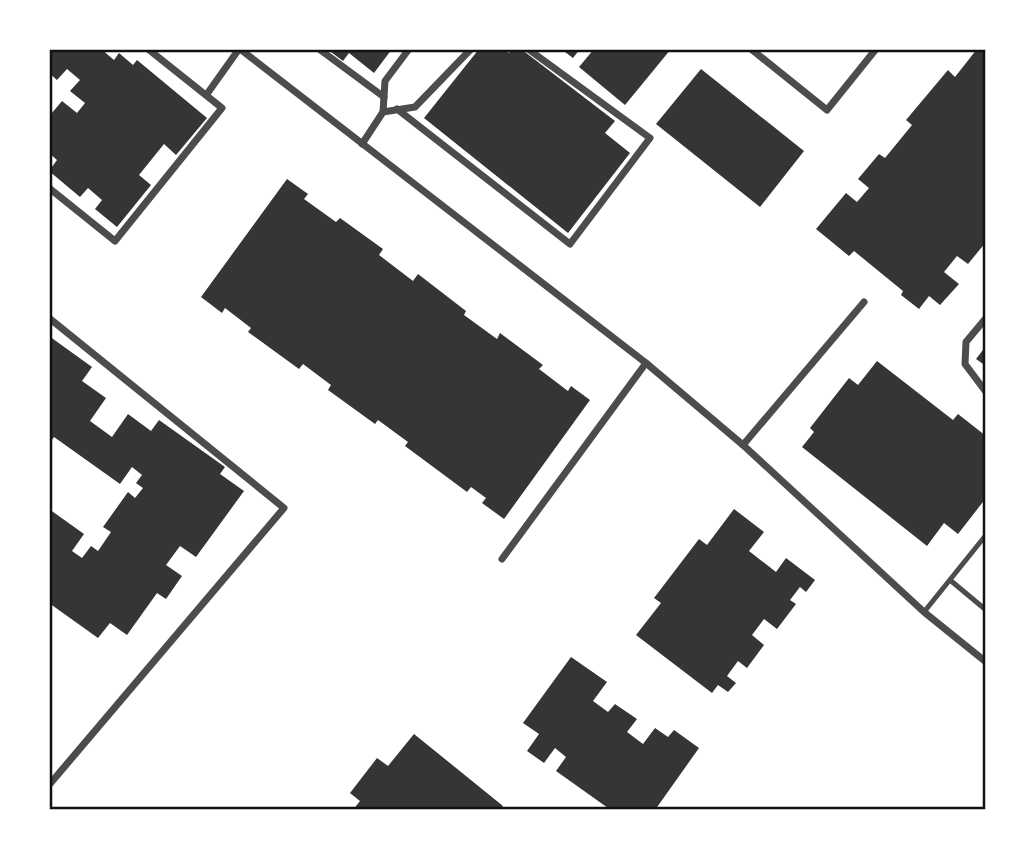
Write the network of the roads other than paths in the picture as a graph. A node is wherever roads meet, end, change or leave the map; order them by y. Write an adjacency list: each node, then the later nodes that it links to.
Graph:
1 (148, 49): 9 (street)
2 (239, 49): 9 (street); 13 (street)
3 (319, 49): 10 (street)
4 (409, 49): 10 (street)
5 (471, 49): 11 (street)
6 (528, 49): 11 (street)
7 (751, 49): 8 (street)
8 (876, 49)
9 (207, 94): 14 (street)
10 (384, 97): 12 (street)
11 (397, 109): 12 (street)
12 (383, 112): 13 (street)
13 (362, 144): 18 (street)
14 (49, 188)
15 (864, 302): 20 (street)
16 (49, 318): 27 (street)
17 (986, 318): 19 (street)
18 (646, 363): 20 (street); 22 (street)
19 (986, 392)
20 (743, 445): 25 (street)
21 (986, 535): 23 (lane)
22 (502, 559)
23 (950, 580): 24 (lane); 25 (lane)
24 (986, 610)
25 (924, 612): 26 (street)
26 (986, 662)
27 (49, 785)

